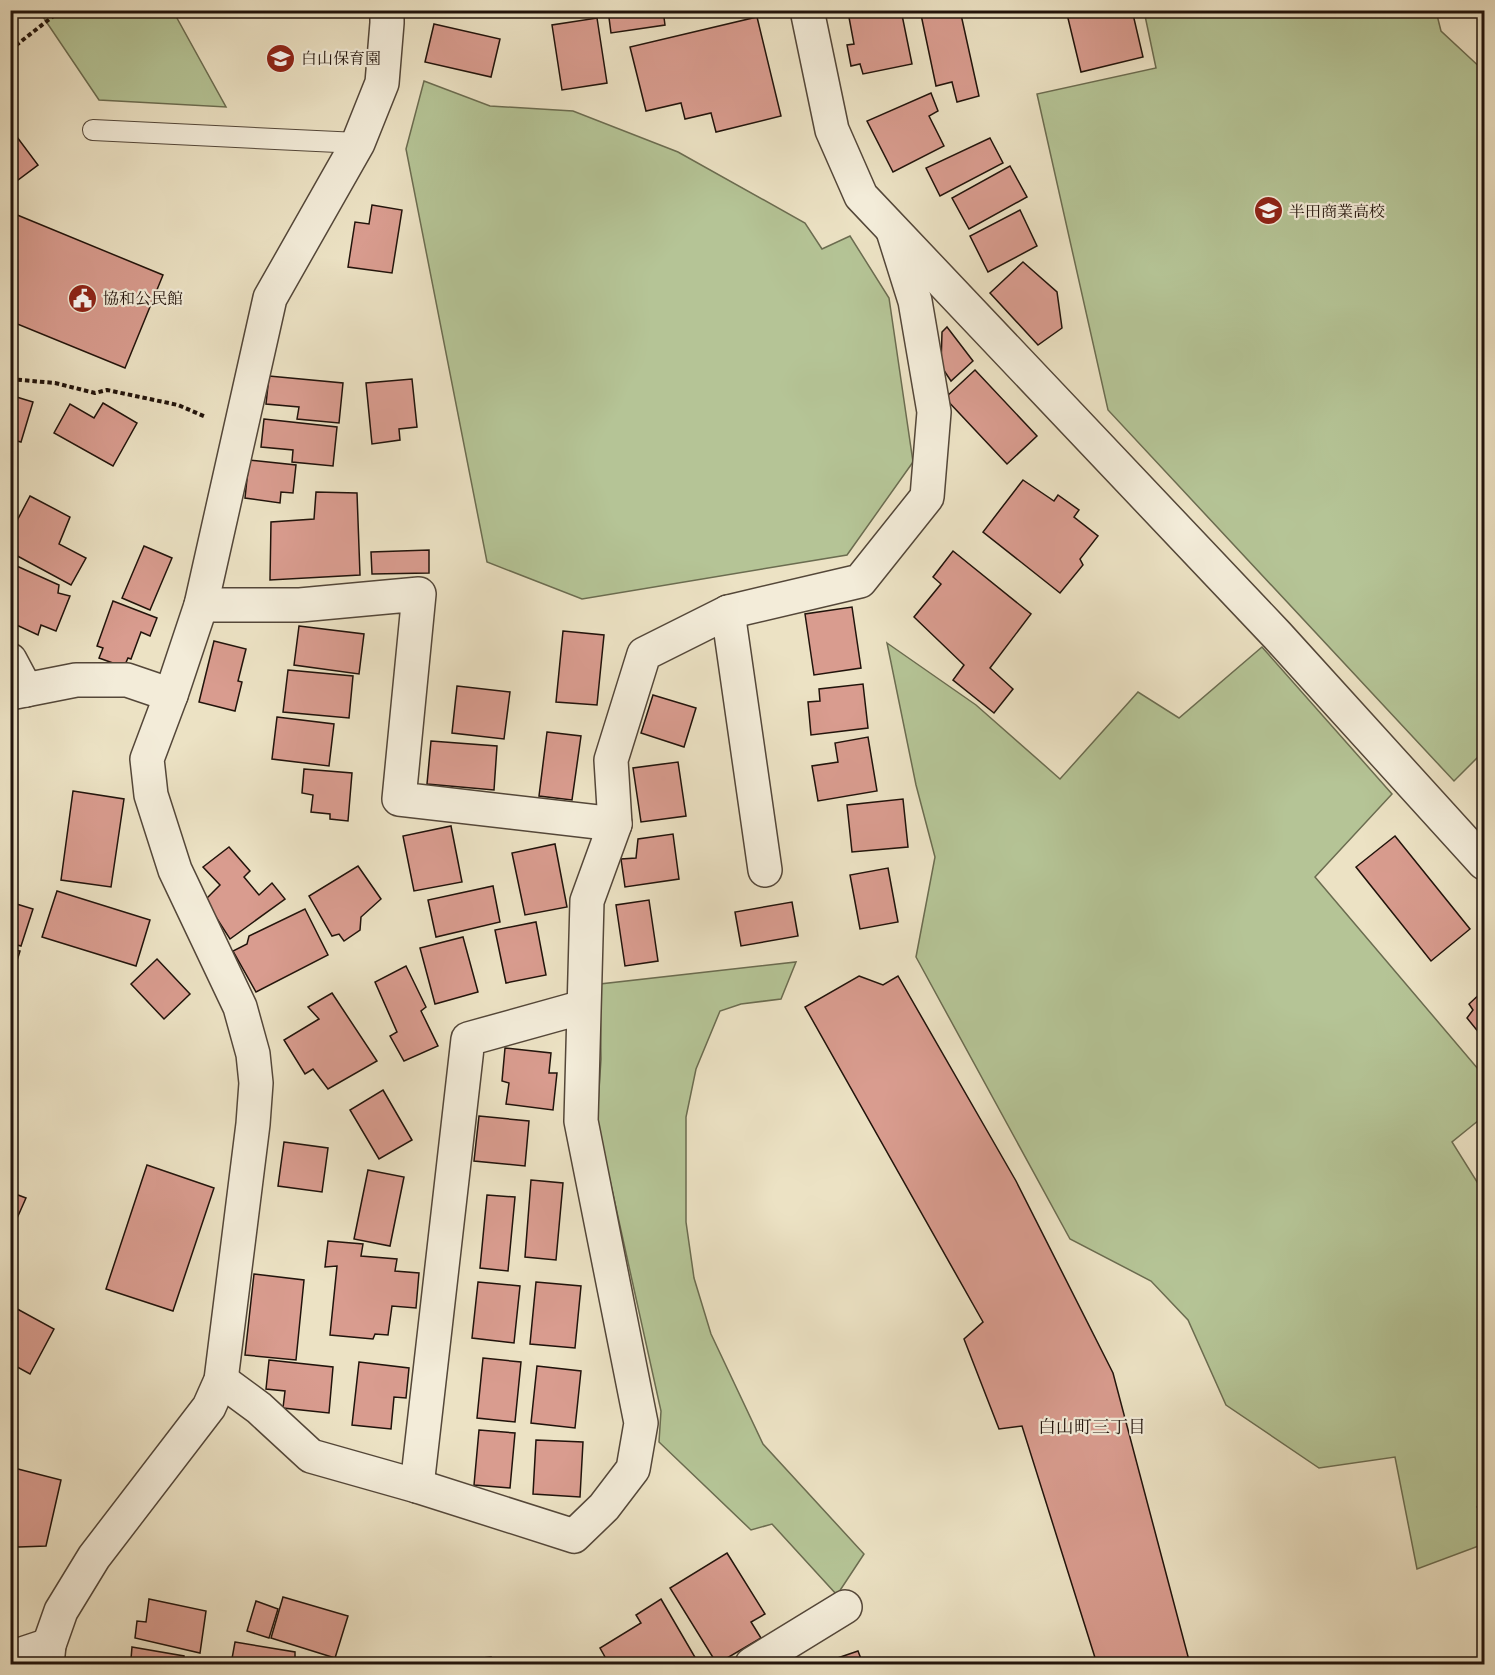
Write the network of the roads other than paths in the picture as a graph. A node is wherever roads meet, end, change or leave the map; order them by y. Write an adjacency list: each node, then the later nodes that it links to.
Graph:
1 (387, 10): 4 (street)
2 (807, 10): 5 (street)
3 (93, 129): 4 (lane)
4 (358, 143): 6 (street)
5 (893, 231): 7 (street); 12 (street)
6 (201, 604): 10 (street); 11 (street)
7 (728, 612): 11 (street); 13 (street)
8 (10, 660): 9 (street)
9 (18, 691): 10 (street)
10 (171, 695): 15 (street)
11 (615, 824): 14 (street)
12 (1485, 863)
13 (765, 870)
14 (583, 1007): 16 (street); 16 (street)
15 (221, 1380): 16 (street); 18 (street)
16 (417, 1486)
17 (845, 1607): 20 (street)
18 (48, 1655): 19 (street)
19 (10, 1658)
20 (752, 1665)

